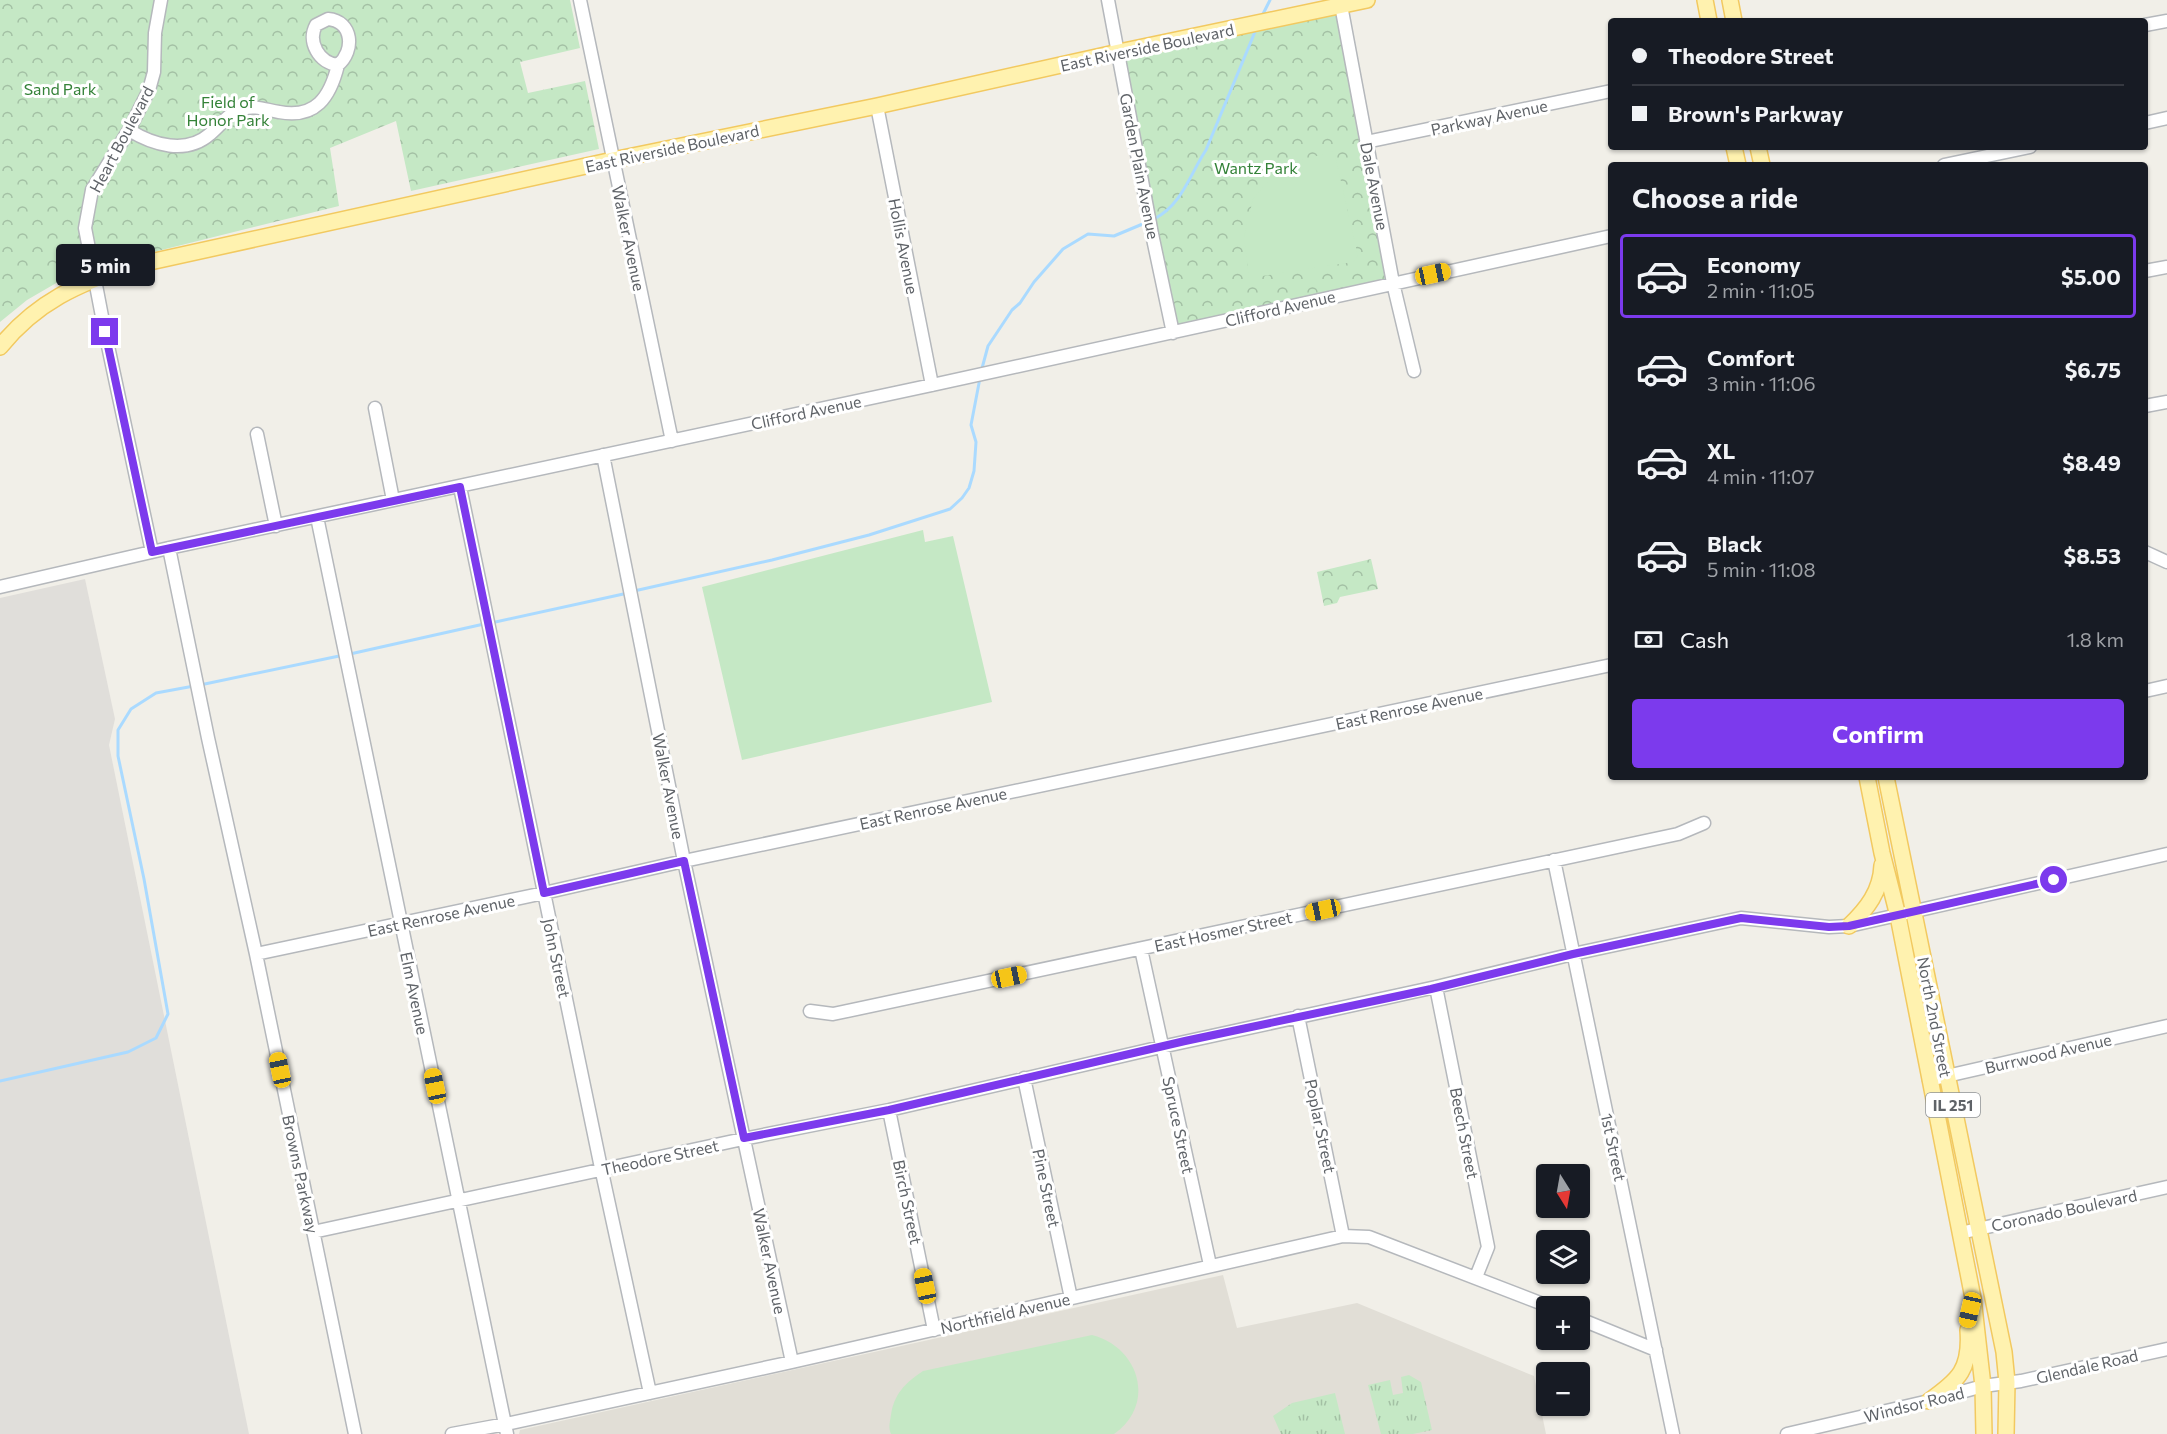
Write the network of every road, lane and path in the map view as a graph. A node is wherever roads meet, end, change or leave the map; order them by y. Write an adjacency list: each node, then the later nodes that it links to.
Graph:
1 (161, 0): 18 (street, Heart Boulevard)
2 (580, 0): 21 (street, Walker Avenue)
3 (1108, 0): 12 (street, Garden Plain Avenue)
4 (1367, 0): 7 (main road, East Riverside Boulevard)
5 (1705, 0): 8 (main road)
6 (1730, 0): 9 (main road)
7 (1340, 3): 12 (main road, East Riverside Boulevard); 19 (street, Dale Avenue)
8 (1708, 18)
9 (1733, 18)
10 (2167, 21): 11 (street)
11 (2148, 25)
12 (1119, 52): 15 (main road, East Riverside Boulevard); 28 (street, Garden Plain Avenue)
13 (338, 64): 18 (street)
14 (1608, 92): 19 (street, Parkway Avenue)
15 (877, 106): 21 (main road, East Riverside Boulevard); 31 (street, Hollis Avenue)
16 (2167, 118): 17 (street)
17 (2148, 122)
18 (129, 130): 26 (street, Heart Boulevard)
19 (1366, 142): 27 (street, Dale Avenue)
20 (2014, 150): 22 (street)
21 (613, 160): 26 (main road, East Riverside Boulevard); 36 (street, Walker Avenue)
22 (1958, 162)
23 (1608, 237): 27 (street, Clifford Avenue)
24 (2167, 267): 25 (street)
25 (2148, 270)
26 (94, 278): 29 (main road, East Riverside Boulevard); 43 (street, Heart Boulevard)
27 (1393, 283): 28 (street, Clifford Avenue); 30 (street, Dale Avenue)
28 (1173, 333): 31 (street, Clifford Avenue)
29 (0, 347)
30 (1414, 371)
31 (932, 386): 36 (street, Clifford Avenue)
32 (2167, 402): 33 (street)
33 (2148, 405)
34 (375, 408): 39 (street)
35 (257, 434): 41 (street)
36 (672, 441): 37 (street, Clifford Avenue)
37 (603, 455): 38 (street, Clifford Avenue); 56 (street, Walker Avenue)
38 (460, 487): 39 (street, Clifford Avenue); 57 (street, John Street)
39 (393, 500): 40 (street, Clifford Avenue)
40 (317, 517): 41 (street, Clifford Avenue); 60 (street, Elm Avenue)
41 (276, 525): 42 (street, Clifford Avenue)
42 (169, 548): 43 (street, Clifford Avenue); 63 (street, Browns Parkway)
43 (152, 552): 46 (street, Clifford Avenue)
44 (2148, 553): 45 (street)
45 (2167, 562)
46 (0, 586)
47 (1608, 666): 56 (street, East Renrose Avenue)
48 (2167, 686): 49 (street)
49 (2148, 690)
50 (1868, 780): 53 (main road, North 2nd Street / IL 251)
51 (1887, 780): 58 (main road, North 2nd Street / IL 251)
52 (1704, 823): 55 (street, East Hosmer Street)
53 (1882, 853): 59 (main road, North 2nd Street / IL 251); 61 (main road)
54 (2167, 854): 58 (street, Theodore Street)
55 (1554, 860): 62 (street, East Hosmer Street); 64 (street, 1st Street)
56 (684, 861): 57 (street, East Renrose Avenue); 74 (street, Walker Avenue)
57 (544, 893): 60 (street, East Renrose Avenue); 75 (street, John Street)
58 (1914, 912): 59 (street, Theodore Street); 70 (main road, North 2nd Street / IL 251)
59 (1898, 916): 61 (street, Theodore Street); 72 (main road, North 2nd Street / IL 251)
60 (401, 924): 63 (street, East Renrose Avenue); 77 (street, Elm Avenue)
61 (1849, 926): 64 (street, Theodore Street)
62 (1142, 949): 66 (street, East Hosmer Street); 69 (street, Spruce Street)
63 (256, 954): 79 (street, Browns Parkway)
64 (1573, 954): 65 (street, Theodore Street); 90 (street, 1st Street)
65 (1436, 987): 67 (street, Theodore Street); 83 (street, Beech Street)
66 (810, 1011)
67 (1298, 1016): 69 (street, Theodore Street); 81 (street, Poplar Street)
68 (2167, 1026): 70 (street, Burrwood Avenue)
69 (1161, 1047): 71 (street, Theodore Street); 82 (street, Spruce Street)
70 (1946, 1076): 72 (street, Burrwood Avenue); 78 (main road, North 2nd Street / IL 251)
71 (1024, 1078): 73 (street, Theodore Street); 84 (street, Pine Street)
72 (1929, 1080): 80 (main road, North 2nd Street / IL 251)
73 (889, 1110): 74 (street, Theodore Street); 88 (street, Birch Street)
74 (744, 1138): 75 (street, Theodore Street); 91 (street, Walker Avenue)
75 (601, 1169): 77 (street, Theodore Street); 94 (street, John Street)
76 (2167, 1187): 78 (street, Coronado Boulevard)
77 (459, 1201): 79 (street, Theodore Street); 96 (street, Elm Avenue)
78 (1980, 1229): 80 (street, Coronado Boulevard); 92 (main road, North 2nd Street / IL 251)
79 (314, 1232): 97 (street, Browns Parkway)
80 (1960, 1233): 85 (main road, North 2nd Street / IL 251)
81 (1343, 1236): 82 (street, Northfield Avenue); 83 (street, Northfield Avenue)
82 (1210, 1265): 84 (street, Northfield Avenue)
83 (1476, 1277): 86 (street, Northfield Avenue)
84 (1071, 1298): 88 (street, Northfield Avenue)
85 (1973, 1298): 93 (main road, North 2nd Street / IL 251); 95 (main road)
86 (1536, 1301)
87 (1590, 1323): 90 (street)
88 (934, 1330): 91 (street, Northfield Avenue)
89 (2167, 1349): 92 (street, Glendale Road)
90 (1656, 1350): 99 (street, 1st Street)
91 (792, 1362): 94 (street, Northfield Avenue)
92 (2007, 1382): 93 (street, Windsor Road); 102 (main road, North 2nd Street / IL 251)
93 (1983, 1386): 95 (street, Windsor Road); 101 (main road, North 2nd Street / IL 251)
94 (650, 1393): 96 (street, Northfield Avenue)
95 (1929, 1401): 100 (street, Windsor Road)
96 (506, 1429): 98 (street, Northfield Avenue)
97 (355, 1434)
98 (452, 1434)
99 (1673, 1434)
100 (1787, 1434)
101 (1984, 1434)
102 (2006, 1434)

